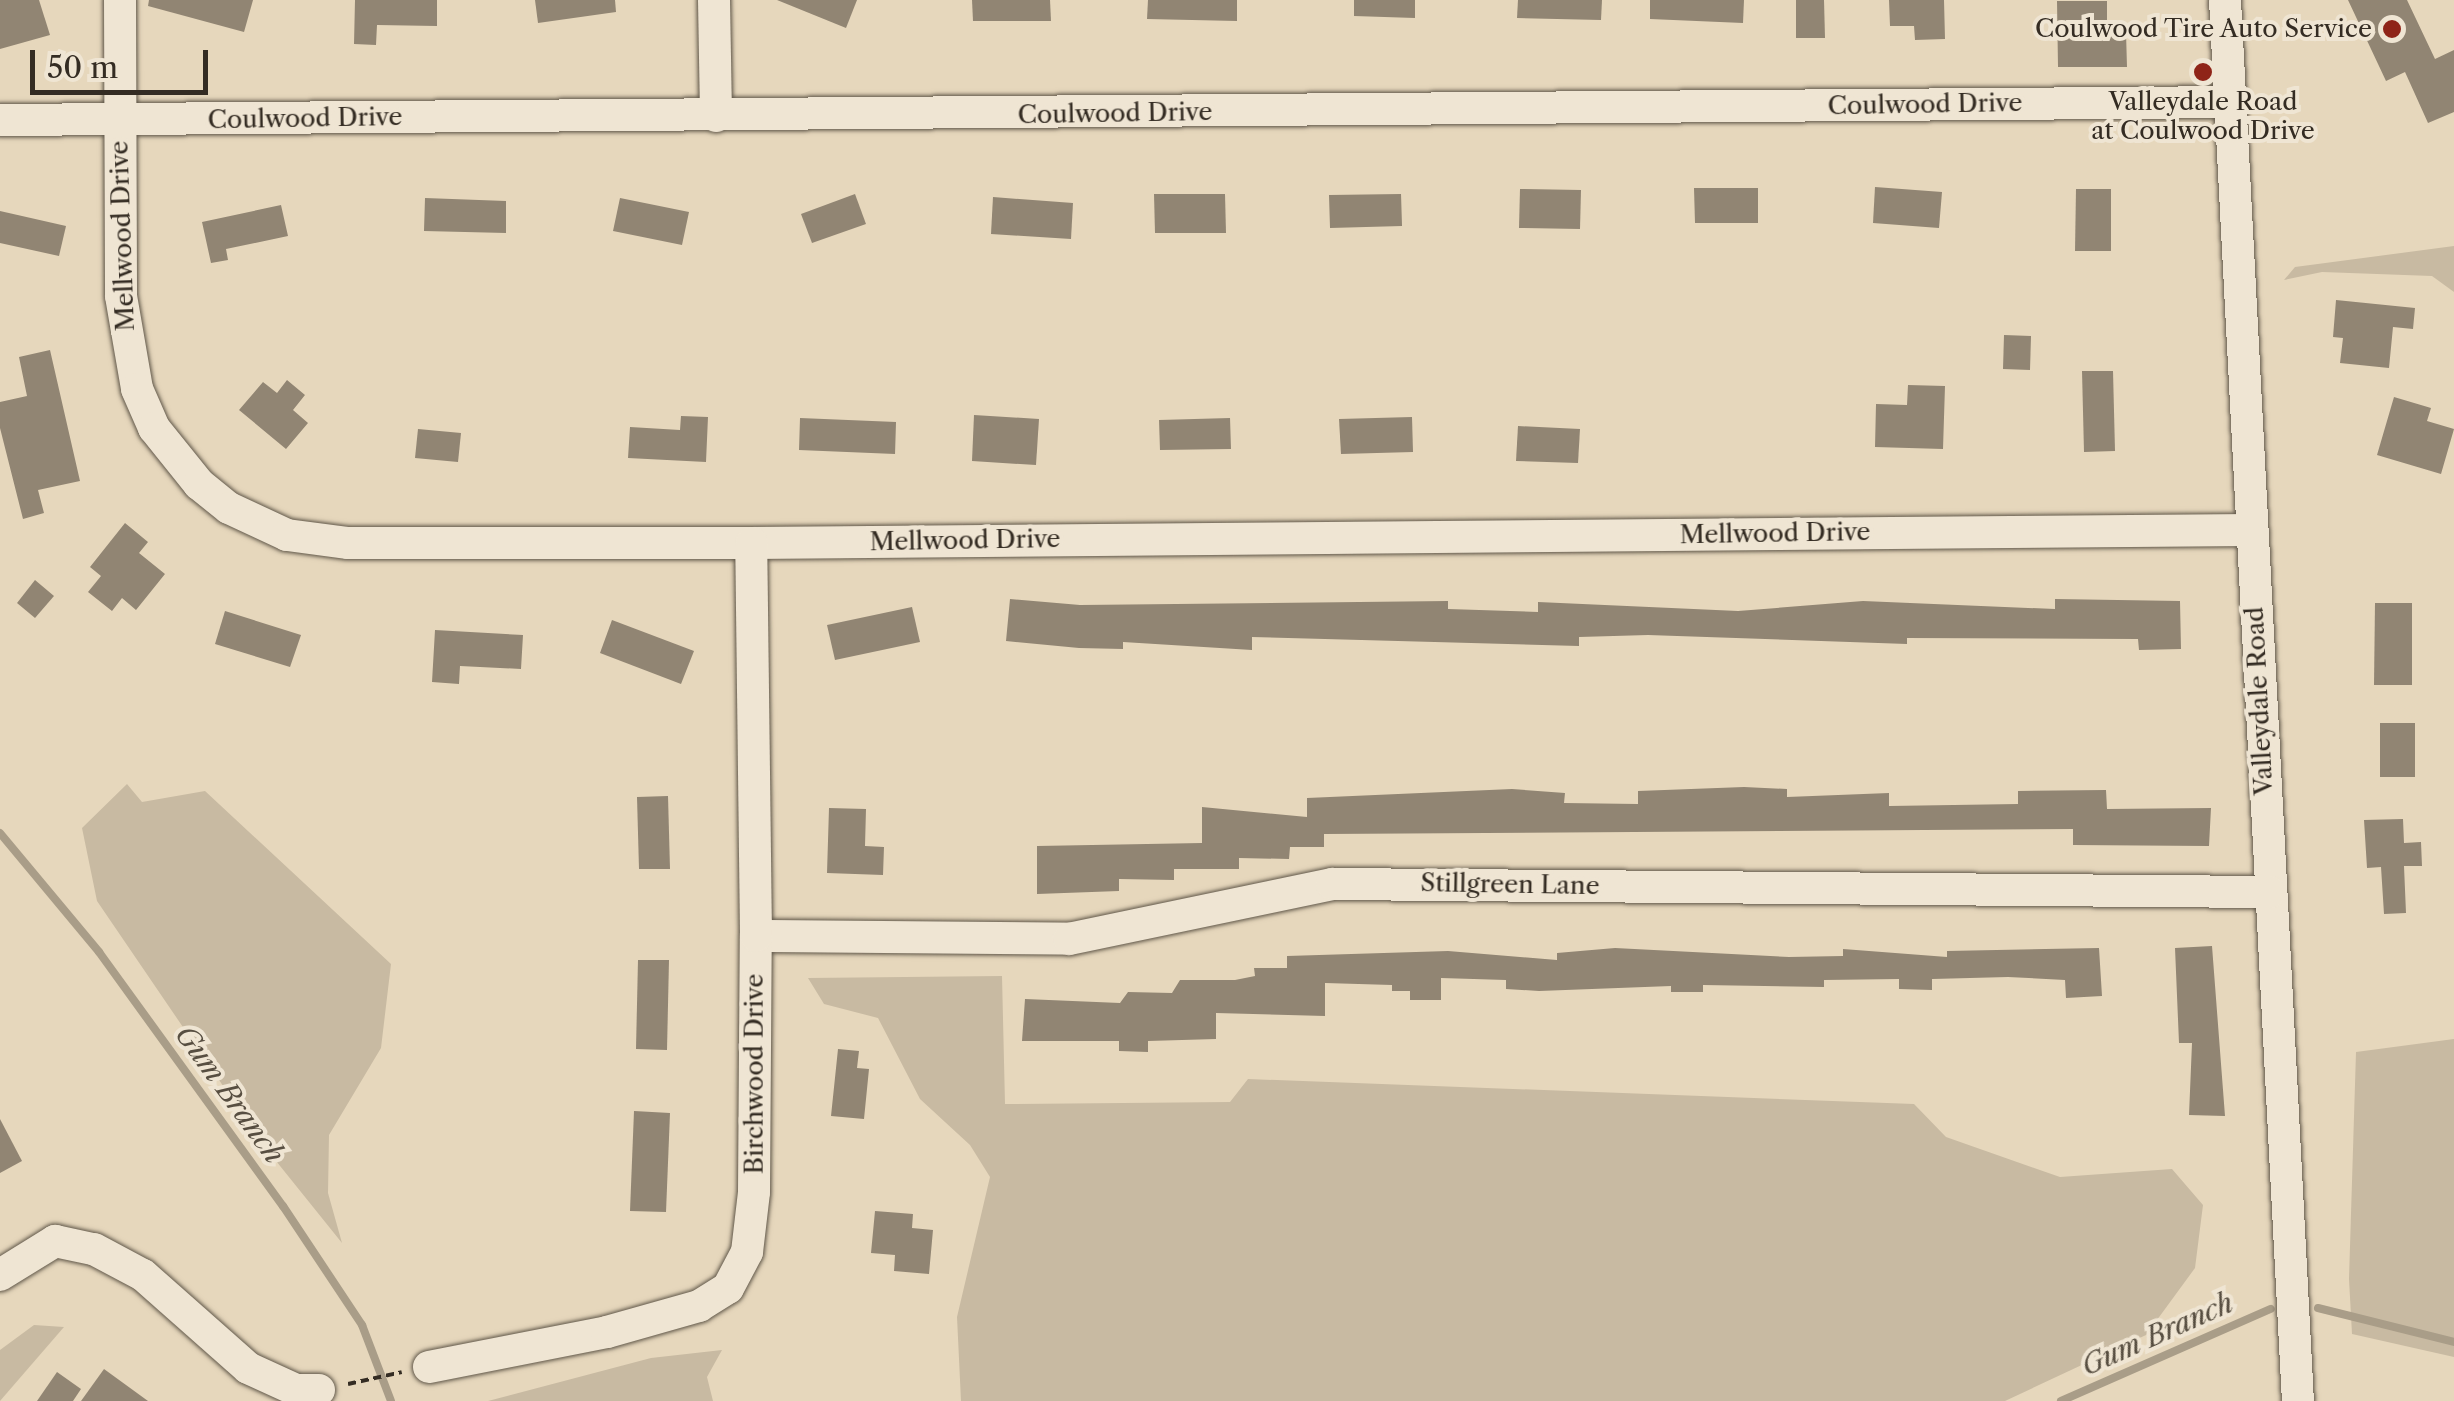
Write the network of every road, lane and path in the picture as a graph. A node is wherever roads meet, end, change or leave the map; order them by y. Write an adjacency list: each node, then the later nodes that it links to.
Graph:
1 (120, 0): 7 (street, Mellwood Drive)
2 (714, 0): 5 (street)
3 (2224, 0): 4 (street, Valleydale Road)
4 (2230, 102): 5 (street, Coulwood Drive); 8 (street, Valleydale Road)
5 (716, 116): 7 (street, Coulwood Drive)
6 (0, 120): 7 (street, Coulwood Drive)
7 (120, 121): 9 (street, Mellwood Drive)
8 (2251, 530): 9 (street, Mellwood Drive); 10 (street, Valleydale Road)
9 (751, 543): 11 (street, Birchwood Drive)
10 (2270, 892): 11 (street, Stillgreen Lane); 16 (street, Valleydale Road)
11 (756, 936): 13 (street, Birchwood Drive)
12 (0, 1275): 15 (street)
13 (423, 1368): 14 (path)
14 (358, 1382)
15 (318, 1390)
16 (2298, 1401)

